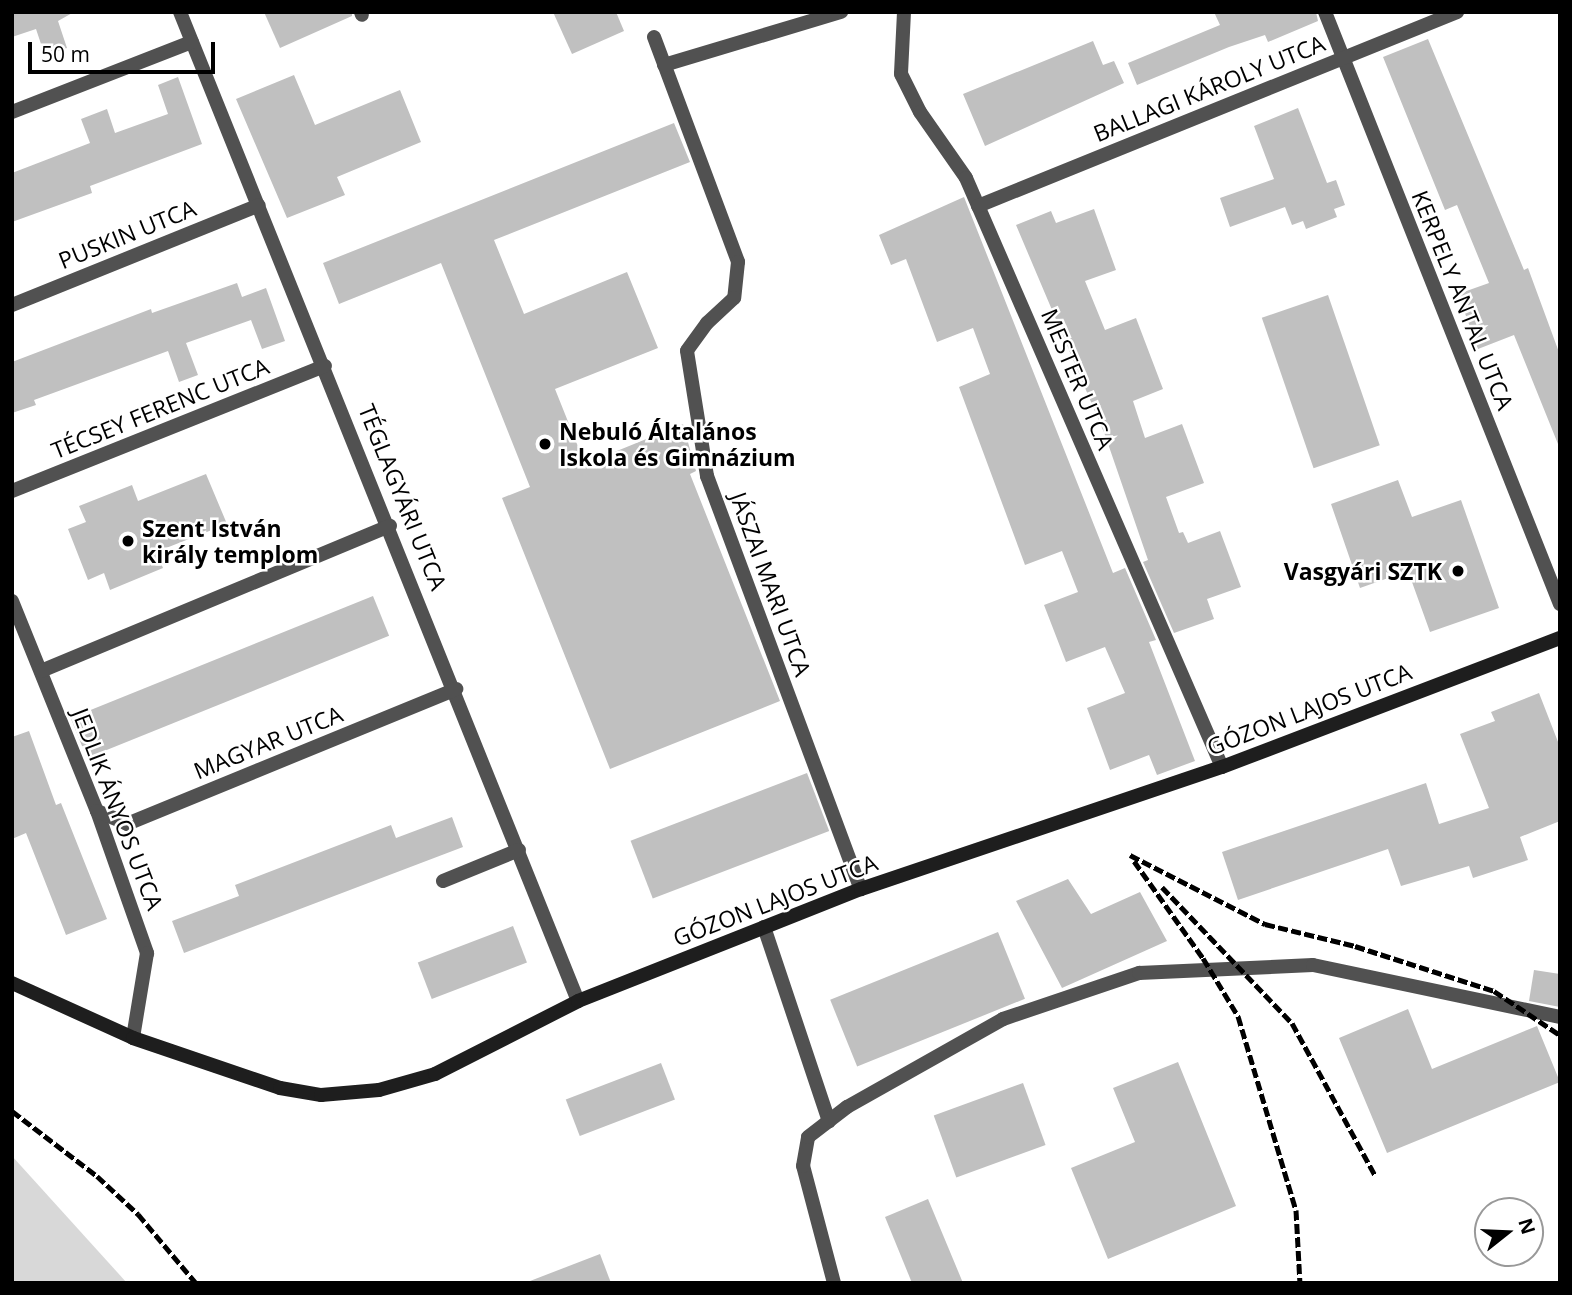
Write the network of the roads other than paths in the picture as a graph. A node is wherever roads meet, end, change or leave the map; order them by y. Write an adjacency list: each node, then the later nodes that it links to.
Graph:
1 (180, 12): 7 (street, TÉGLAGYÁRI UTCA)
2 (904, 12): 12 (street, MESTER UTCA)
3 (1325, 12): 8 (street, KERPELY ANTAL UTCA)
4 (1457, 12): 8 (street, BALLAGI KÁROLY UTCA)
5 (841, 13): 9 (street)
6 (654, 37): 9 (street, JÁSZAI MARI UTCA)
7 (192, 42): 10 (street); 11 (street, TÉGLAGYÁRI UTCA)
8 (1343, 58): 12 (street, BALLAGI KÁROLY UTCA); 18 (street, KERPELY ANTAL UTCA)
9 (664, 65): 26 (street, JÁSZAI MARI UTCA)
10 (12, 112)
11 (259, 205): 13 (street, PUSKIN UTCA); 14 (street, TÉGLAGYÁRI UTCA)
12 (978, 206): 22 (street, MESTER UTCA)
13 (12, 305)
14 (325, 366): 15 (street, TÉCSEY FERENC UTCA); 16 (street, TÉGLAGYÁRI UTCA)
15 (12, 491)
16 (390, 526): 20 (street); 21 (street, TÉGLAGYÁRI UTCA)
17 (12, 601): 20 (street, JEDLIK ÁNYOS UTCA)
18 (1560, 604)
19 (1560, 638): 22 (street, GÓZON LAJOS UTCA)
20 (40, 671): 23 (street, JEDLIK ÁNYOS UTCA)
21 (456, 689): 23 (street, MAGYAR UTCA); 24 (street, TÉGLAGYÁRI UTCA)
22 (1222, 767): 26 (street, GÓZON LAJOS UTCA)
23 (97, 811): 31 (street, JEDLIK ÁNYOS UTCA)
24 (519, 850): 25 (street); 29 (street, TÉGLAGYÁRI UTCA)
25 (443, 881)
26 (861, 889): 27 (street, GÓZON LAJOS UTCA)
27 (764, 927): 29 (street, GÓZON LAJOS UTCA); 32 (street)
28 (12, 983): 31 (street, GÓZON LAJOS UTCA)
29 (578, 1001): 31 (street, GÓZON LAJOS UTCA)
30 (1560, 1017): 32 (street)
31 (133, 1038)
32 (829, 1121): 33 (street)
33 (834, 1283)

